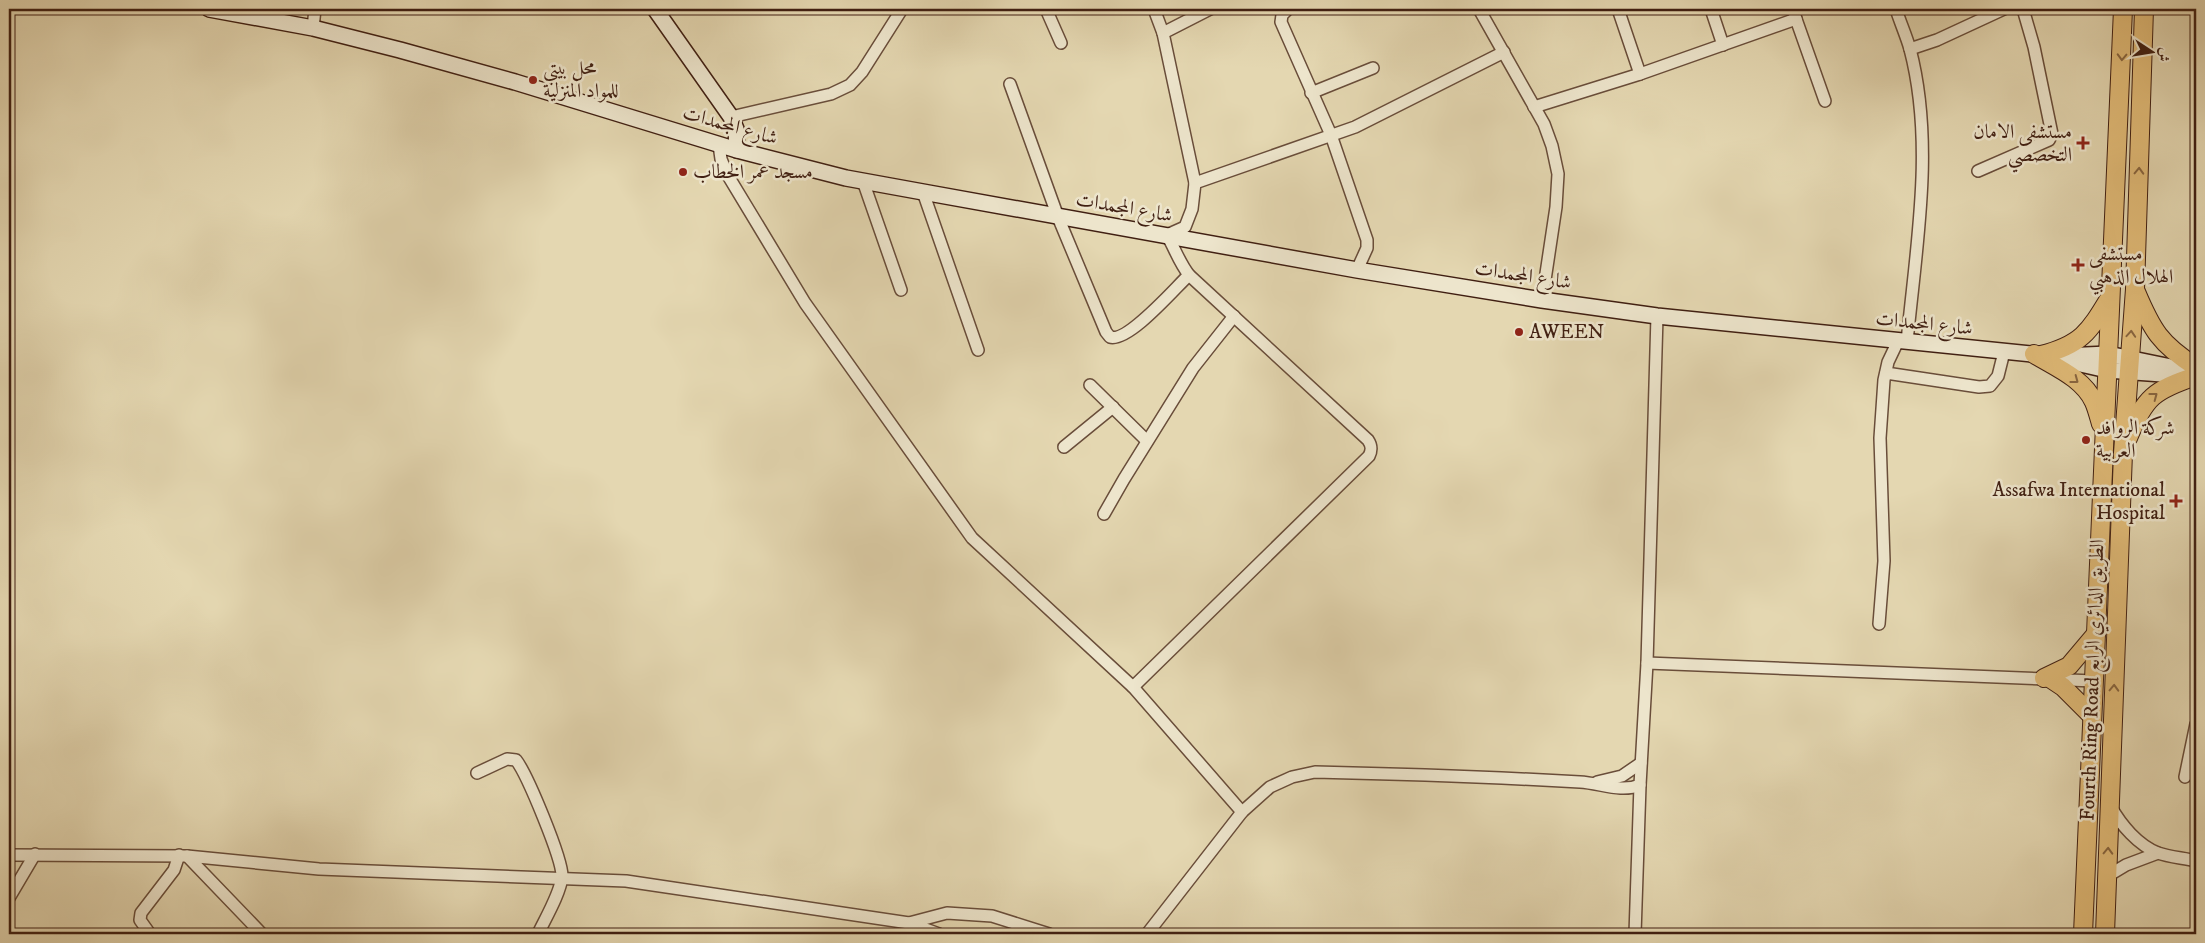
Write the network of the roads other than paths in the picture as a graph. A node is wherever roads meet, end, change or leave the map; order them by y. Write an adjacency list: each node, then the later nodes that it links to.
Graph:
1 (209, 9): 18 (main road, شارع المجمدات)
2 (315, 9): 18 (street)
3 (655, 9): 30 (main road)
4 (902, 9): 30 (street)
5 (1046, 9): 20 (street)
6 (1154, 9): 19 (street)
7 (1210, 9): 19 (street)
8 (1288, 9): 27 (street)
9 (1479, 9): 23 (street)
10 (1618, 9): 25 (street)
11 (1711, 9): 21 (street)
12 (1896, 9): 22 (street)
13 (2004, 9): 22 (street)
14 (2023, 9): 34 (street)
15 (2123, 9): 44 (main road, Fourth Ring Road الطريق الدائري الرابع, one-way to 44)
16 (2144, 9): 42 (main road, Fourth Ring Road الطريق الدائري الرابع, one-way to 16)
17 (1794, 14): 21 (street); 28 (street)
18 (313, 28): 32 (main road, شارع المجمدات)
19 (1163, 33): 36 (street)
20 (1061, 43)
21 (1723, 45): 25 (street)
22 (1910, 49): 48 (street)
23 (1504, 52): 29 (street); 31 (street)
24 (1373, 68): 27 (street)
25 (1640, 74): 29 (street)
26 (1010, 84): 38 (street)
27 (1311, 93): 31 (street)
28 (1824, 102)
29 (1534, 106): 45 (street)
30 (730, 117): 33 (main road)
31 (1331, 135): 36 (street); 40 (street)
32 (719, 145): 33 (main road, شارع المجمدات); 68 (street)
33 (737, 150): 35 (main road, شارع المجمدات)
34 (1978, 171)
35 (863, 181): 37 (main road, شارع المجمدات); 43 (street)
36 (1195, 183): 39 (street)
37 (923, 192): 38 (main road, شارع المجمدات); 49 (street)
38 (1058, 217): 39 (main road, شارع المجمدات); 41 (street)
39 (1167, 235): 40 (main road, شارع المجمدات); 41 (street)
40 (1357, 270): 45 (main road, شارع المجمدات)
41 (1189, 275): 46 (street)
42 (2134, 289): 53 (main road, Fourth Ring Road الطريق الدائري الرابع, one-way to 42); 54 (main road)
43 (901, 290)
44 (2112, 294): 51 (main road); 52 (main road, Fourth Ring Road الطريق الدائري الرابع)
45 (1542, 300): 47 (main road, شارع المجمدات)
46 (1234, 316): 59 (street); 68 (street)
47 (1657, 316): 48 (main road, شارع المجمدات); 65 (street)
48 (1902, 342): 50 (main road, شارع المجمدات); 55 (street)
49 (978, 350)
50 (2004, 352): 51 (main road, شارع المجمدات); 55 (street)
51 (2041, 355): 52 (main road, شارع المجمدات); 58 (main road, one-way to 58)
52 (2108, 362): 53 (main road, شارع المجمدات); 58 (main road, Fourth Ring Road الطريق الدائري الرابع)
53 (2129, 364): 54 (main road, شارع المجمدات); 61 (main road, Fourth Ring Road الطريق الدائري الرابع)
54 (2195, 372): 61 (main road, one-way to 54)
55 (1886, 373): 63 (street)
56 (1090, 386): 57 (street)
57 (1112, 407): 59 (street); 60 (street)
58 (2105, 434): 64 (main road, Fourth Ring Road الطريق الدائري الرابع)
59 (1147, 441): 62 (street)
60 (1064, 447)
61 (2123, 453): 76 (main road, Fourth Ring Road الطريق الدائري الرابع, one-way to 61)
62 (1104, 514)
63 (1879, 624)
64 (2096, 634): 66 (main road); 67 (main road, Fourth Ring Road الطريق الدائري الرابع)
65 (1647, 663): 66 (street); 71 (street)
66 (2047, 679): 67 (street); 69 (main road)
67 (2094, 681): 69 (main road, Fourth Ring Road الطريق الدائري الرابع)
68 (1134, 687): 77 (street)
69 (2092, 716): 94 (main road, Fourth Ring Road الطريق الدائري الرابع)
70 (2196, 724): 73 (street)
71 (1641, 763): 74 (street); 75 (street)
72 (477, 773): 84 (street)
73 (2185, 777)
74 (1596, 783): 75 (street); 77 (street)
75 (1640, 785): 93 (street)
76 (2110, 803): 78 (street); 83 (main road, Fourth Ring Road الطريق الدائري الرابع, one-way to 76)
77 (1242, 812): 92 (street)
78 (2158, 853): 82 (street); 83 (street)
79 (36, 854): 80 (street); 81 (street); 85 (street)
80 (9, 855)
81 (183, 856): 84 (street); 87 (street); 88 (street)
82 (2196, 861)
83 (2106, 877): 95 (main road, Fourth Ring Road الطريق الدائري الرابع)
84 (562, 878): 86 (street); 89 (street)
85 (9, 898)
86 (909, 923): 90 (street); 91 (street)
87 (150, 934)
88 (262, 934)
89 (538, 934)
90 (939, 934)
91 (1049, 934)
92 (1148, 934)
93 (1636, 934)
94 (2083, 934)
95 (2105, 934)

